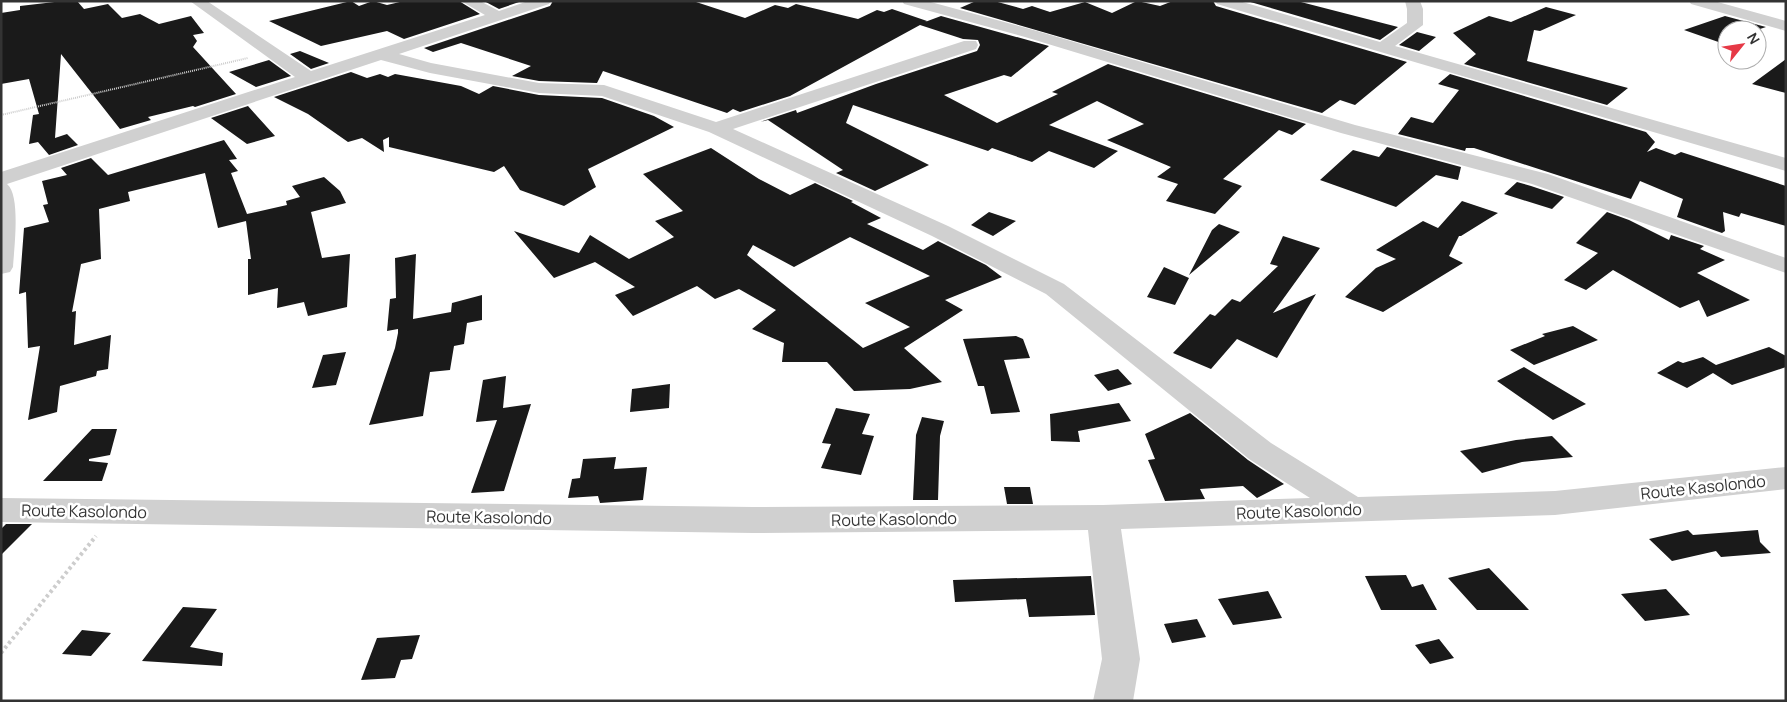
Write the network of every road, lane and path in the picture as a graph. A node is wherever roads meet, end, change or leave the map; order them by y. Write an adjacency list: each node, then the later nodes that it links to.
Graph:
1 (197, 1): 12 (street)
2 (468, 1): 8 (street)
3 (544, 1): 8 (street)
4 (909, 1): 20 (street)
5 (1222, 1): 11 (street)
6 (1412, 1): 11 (street)
7 (1696, 1): 9 (street)
8 (498, 16): 13 (street)
9 (1786, 26)
10 (970, 45): 16 (street)
11 (1383, 47): 17 (street)
12 (270, 52): 14 (street); 15 (path)
13 (382, 55): 14 (street); 16 (street)
14 (309, 78): 18 (street)
15 (1, 115)
16 (716, 128): 24 (street)
17 (1786, 165)
18 (1, 180)
19 (1, 189): 21 (street)
20 (1786, 266)
21 (1, 267)
22 (1786, 478): 24 (street, Route Kasolondo)
23 (1, 510): 25 (street, Route Kasolondo)
24 (1353, 510): 26 (street, Route Kasolondo)
25 (115, 512): 26 (street, Route Kasolondo); 27 (path)
26 (1103, 517): 28 (street)
27 (1, 653)
28 (1113, 701)

